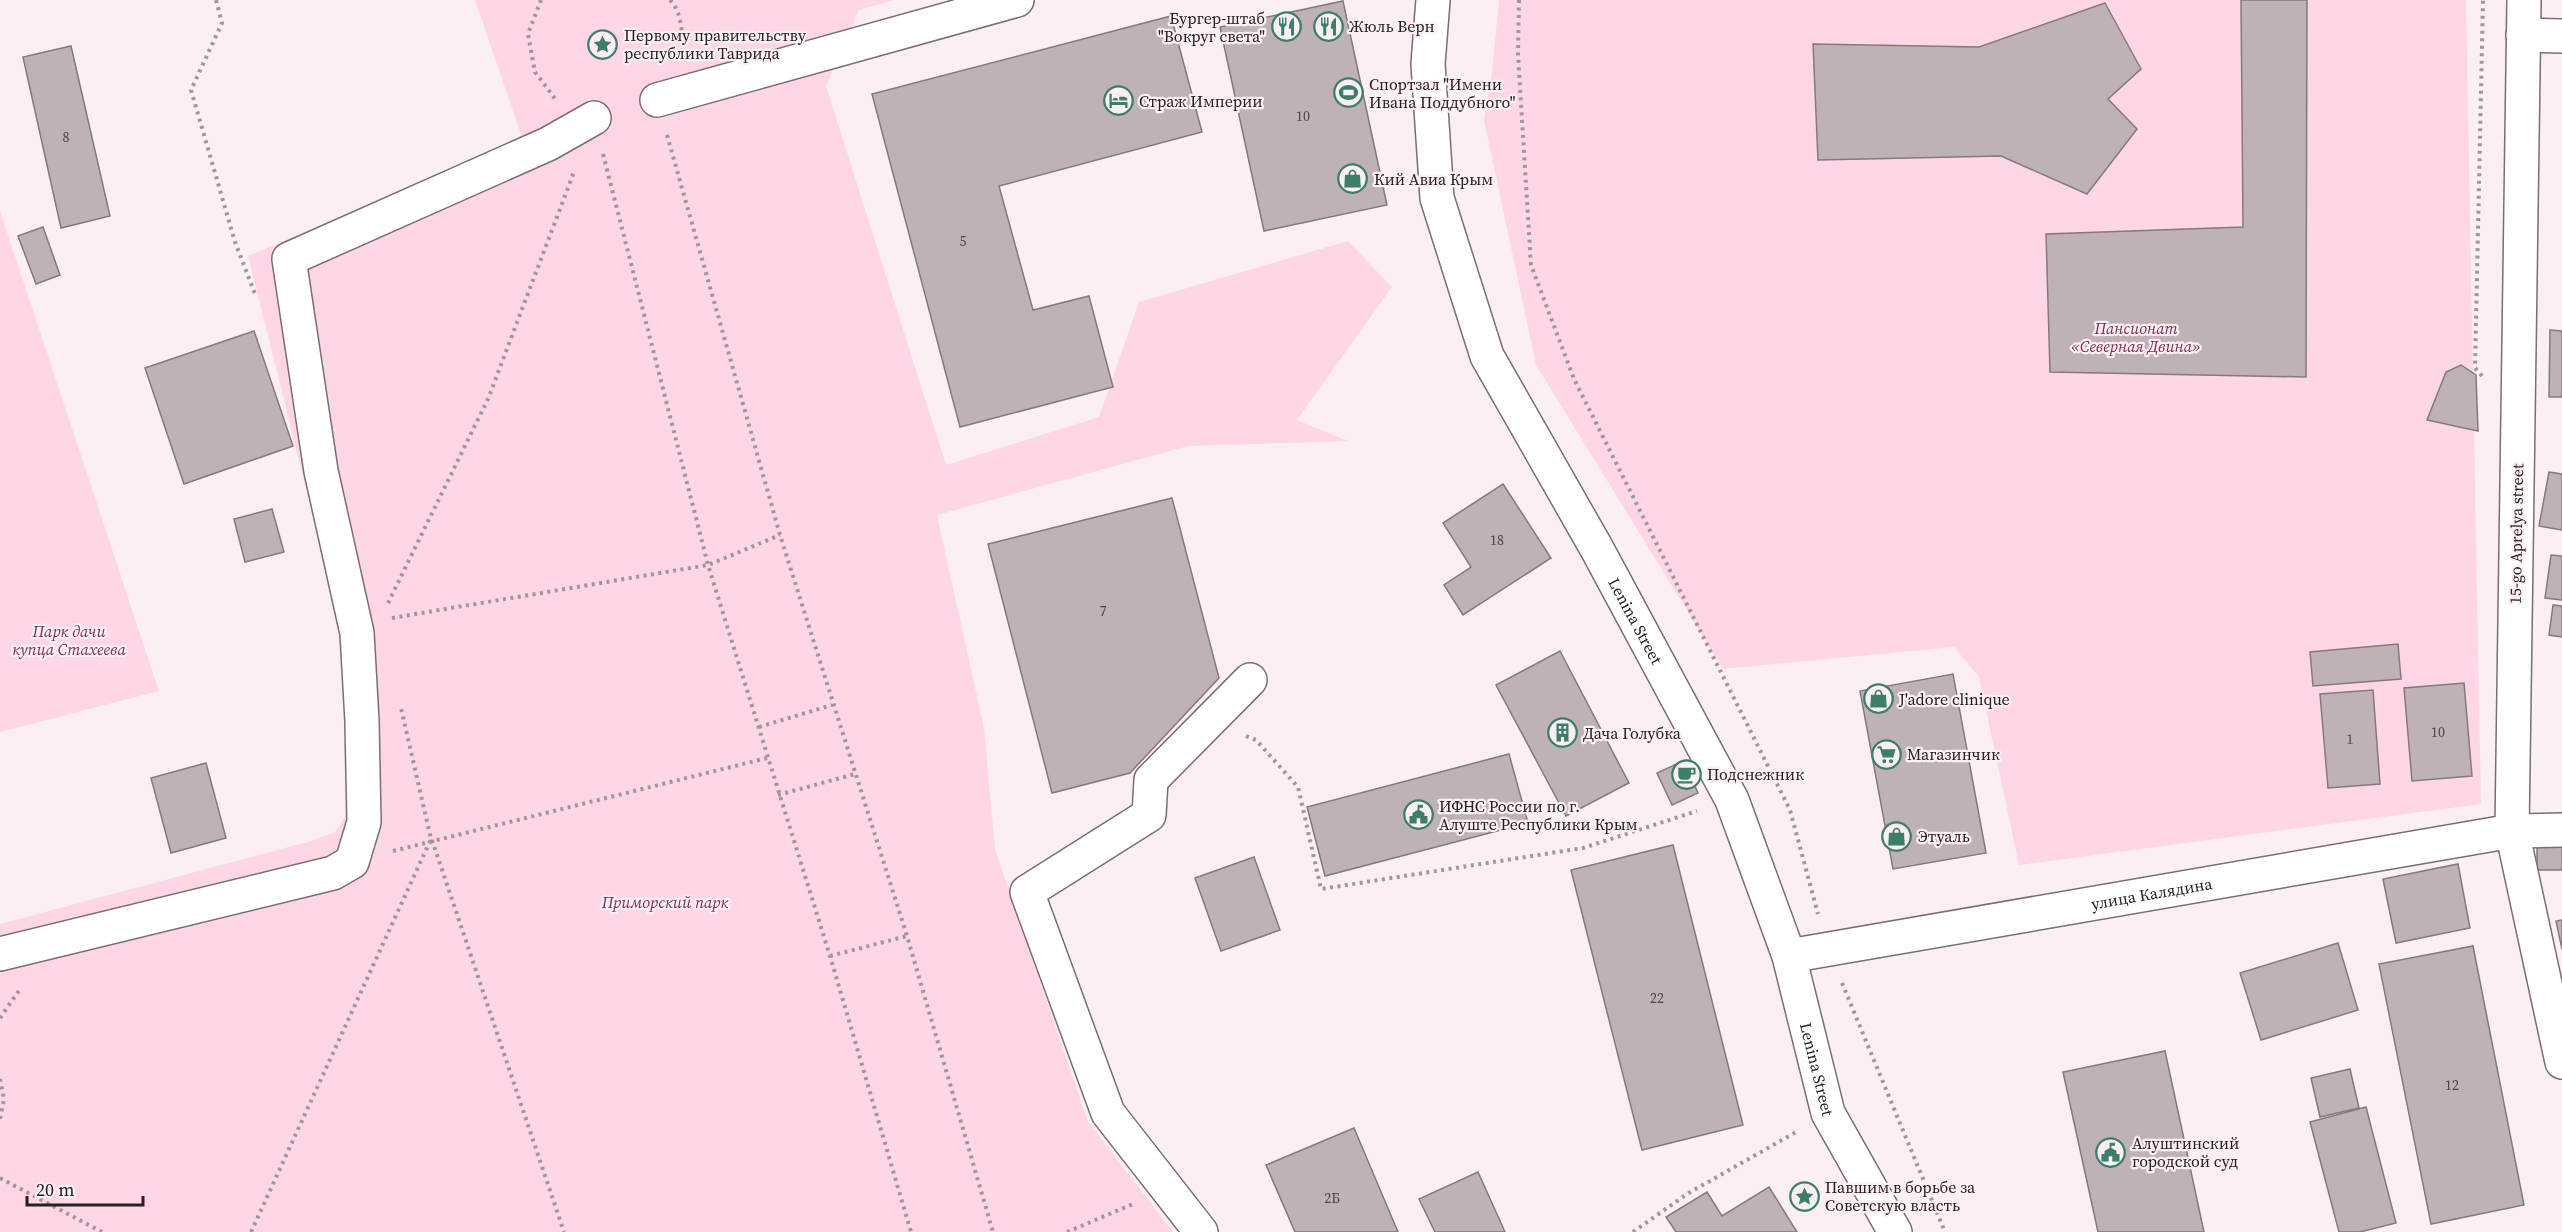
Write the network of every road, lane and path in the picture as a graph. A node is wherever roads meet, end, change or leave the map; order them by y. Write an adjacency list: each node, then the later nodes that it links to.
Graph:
1 (216, 0): 11 (path)
2 (541, 0): 10 (path)
3 (1017, 0): 9 (street)
4 (1433, 0): 24 (street, Lenina Street)
5 (1519, 0): 30 (path)
6 (2524, 0): 7 (street, 15-go Aprelya street)
7 (2523, 35): 8 (street); 26 (street, 15-go Aprelya street)
8 (2562, 36)
9 (657, 100): 12 (path)
10 (594, 118): 13 (path); 14 (path); 28 (street)
11 (256, 297)
12 (780, 535): 13 (path); 18 (path)
13 (708, 565): 15 (path); 20 (path)
14 (385, 609)
15 (380, 620)
16 (1250, 680): 19 (street)
17 (399, 701): 27 (path)
18 (832, 705): 20 (path); 22 (path)
19 (1209, 722): 24 (path); 39 (street)
20 (759, 727): 21 (path)
21 (767, 758): 23 (path); 27 (path)
22 (855, 774): 23 (path); 29 (path)
23 (778, 795): 32 (path)
24 (1732, 800): 33 (street, Lenina Street)
25 (2562, 830): 26 (street, улица Калядина)
26 (2512, 831): 30 (street, улица Калядина); 34 (street, 15-go Aprelya street)
27 (432, 839): 28 (path); 41 (path); 42 (path)
28 (343, 868): 31 (street)
29 (907, 936): 32 (path); 44 (path)
30 (1829, 950): 33 (street, улица Калядина); 49 (path)
31 (0, 954)
32 (830, 956): 43 (path)
33 (1789, 956): 36 (street, Lenina Street)
34 (2562, 1062)
35 (0, 1079): 37 (path)
36 (1828, 1113): 47 (path); 48 (street, Lenina Street)
37 (0, 1119)
38 (0, 1178): 40 (path)
39 (1167, 1189): 45 (path); 46 (street)
40 (102, 1232)
41 (251, 1232)
42 (564, 1232)
43 (911, 1232)
44 (993, 1232)
45 (1067, 1232)
46 (1201, 1232)
47 (1633, 1232)
48 (1895, 1232)
49 (1945, 1232)

